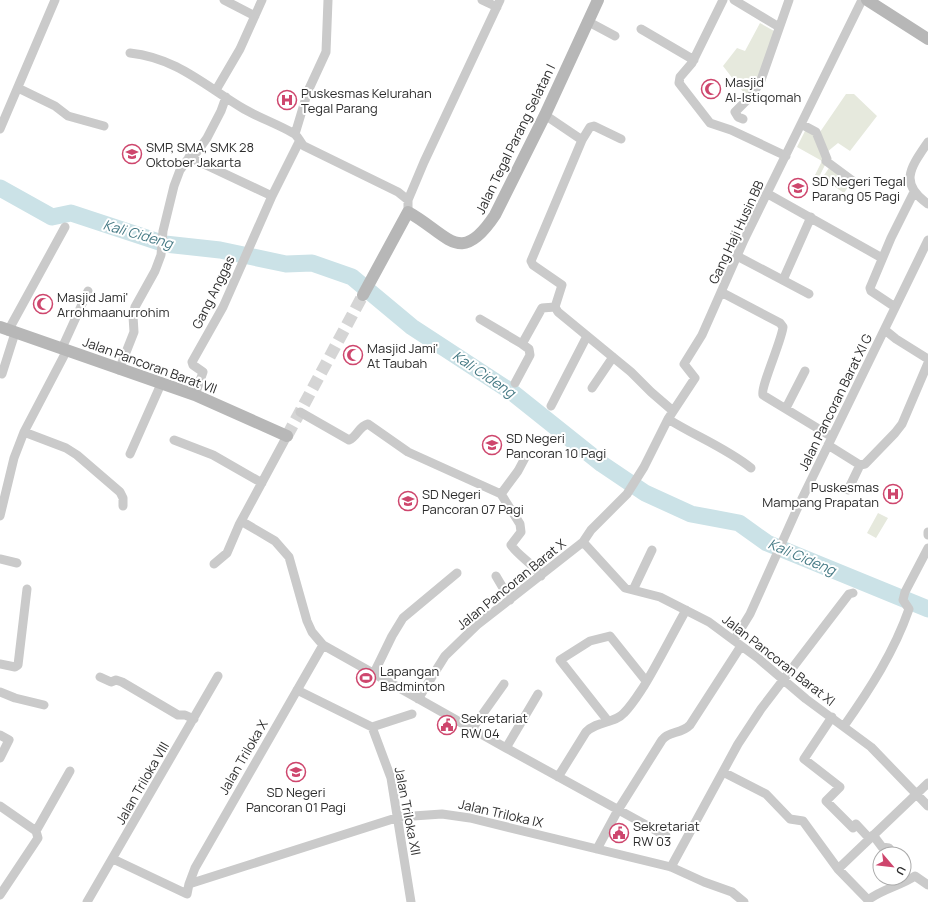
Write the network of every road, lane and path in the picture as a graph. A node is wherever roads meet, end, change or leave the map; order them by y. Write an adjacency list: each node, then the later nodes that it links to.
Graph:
1 (55, 0): 21 (street)
2 (224, 0): 13 (street)
3 (262, 0): 13 (street)
4 (328, 0): 29 (street, Gang Anggas)
5 (482, 0): 12 (street)
6 (598, 0): 14 (street, Jalan Tegal Parang Selatan I)
7 (723, 0): 20 (street)
8 (734, 0): 15 (street)
9 (789, 0): 15 (street)
10 (862, 0): 26 (street, Gang Haji Husin BB)
11 (866, 0): 18 (street)
12 (498, 4): 39 (street)
13 (255, 16): 22 (street)
14 (587, 21): 17 (street); 24 (street, Jalan Tegal Parang Selatan I)
15 (779, 27): 25 (street)
16 (641, 29): 20 (street)
17 (615, 36)
18 (928, 39)
19 (130, 53): 22 (street)
20 (694, 60): 33 (street)
21 (18, 88): 27 (street); 28 (street)
22 (216, 90): 23 (street)
23 (226, 97): 29 (street); 34 (street)
24 (544, 115): 31 (street); 41 (street, Jalan Tegal Parang Selatan I)
25 (743, 119)
26 (801, 124): 33 (street, Gang Haji Husin BB); 35 (street)
27 (104, 126)
28 (0, 129)
29 (297, 138): 38 (street, Gang Anggas); 39 (street)
30 (620, 139): 31 (street)
31 (582, 140): 52 (street)
32 (928, 142): 36 (street)
33 (786, 156): 37 (street, Gang Haji Husin BB)
34 (189, 157): 38 (street); 63 (street)
35 (853, 181)
36 (914, 192): 40 (street); 46 (street)
37 (768, 194): 42 (street); 45 (street, Gang Haji Husin BB)
38 (272, 196): 69 (street, Gang Anggas)
39 (408, 200): 41 (street)
40 (928, 204)
41 (408, 212): 51 (street)
42 (811, 217): 46 (street); 47 (street)
43 (65, 227): 55 (street)
44 (928, 240): 53 (street, Jalan Pancoran Barat XI G)
45 (737, 256): 47 (street); 49 (street, Gang Haji Husin BB)
46 (882, 258): 53 (street)
47 (783, 280): 50 (street)
48 (88, 291): 59 (street)
49 (721, 292): 71 (street); 72 (street, Gang Haji Husin BB)
50 (809, 294)
51 (363, 295)
52 (555, 307): 57 (street); 58 (street)
53 (895, 307): 56 (street, Jalan Pancoran Barat XI G)
54 (480, 319): 58 (street)
55 (8, 330): 59 (street, Jalan Pancoran Barat VII); 65 (street)
56 (885, 330): 61 (street); 78 (street, Jalan Pancoran Barat XI G)
57 (588, 336): 60 (street); 70 (street)
58 (522, 344): 66 (street)
59 (64, 349): 63 (street, Jalan Pancoran Barat VII); 75 (street)
60 (613, 357): 68 (street); 72 (street)
61 (928, 359)
62 (928, 363): 81 (street)
63 (119, 370): 67 (street, Jalan Pancoran Barat VII)
64 (805, 371): 71 (street)
65 (2, 374)
66 (515, 383)
67 (161, 384): 69 (street, Jalan Pancoran Barat VII); 79 (street)
68 (592, 388)
69 (196, 395): 76 (street, Jalan Pancoran Barat VII)
70 (551, 406)
71 (786, 408): 78 (street)
72 (673, 410): 74 (street, Gang Haji Husin BB)
73 (300, 412): 86 (street)
74 (668, 419): 82 (street, Gang Haji Husin BB); 83 (street)
75 (24, 432): 87 (street); 88 (street)
76 (287, 436): 84 (street)
77 (174, 440): 84 (street)
78 (830, 441): 81 (street); 106 (street, Jalan Pancoran Barat XI G)
79 (130, 454)
80 (526, 456): 86 (street)
81 (860, 465): 85 (street)
82 (644, 467): 92 (street, Jalan Pancoran Barat X)
83 (751, 468)
84 (262, 483): 89 (street)
85 (848, 490)
86 (502, 494): 100 (street)
87 (123, 506)
88 (0, 516)
89 (241, 521): 97 (street); 107 (street)
90 (928, 532): 91 (street)
91 (928, 535)
92 (583, 542): 100 (street, Jalan Pancoran Barat X); 102 (street, Jalan Pancoran Barat XI)
93 (928, 548): 124 (street)
94 (652, 550): 102 (street)
95 (0, 559): 96 (street)
96 (17, 563)
97 (214, 564)
98 (457, 573): 109 (street)
99 (496, 576): 104 (street)
100 (541, 576): 104 (street, Jalan Pancoran Barat X)
101 (27, 589): 108 (street)
102 (633, 590): 105 (street, Jalan Pancoran Barat XI)
103 (853, 593): 112 (street)
104 (510, 600): 118 (street, Jalan Pancoran Barat X)
105 (686, 610): 106 (street, Jalan Pancoran Barat XI); 113 (street)
106 (738, 643): 112 (street, Jalan Pancoran Barat XI); 137 (street, Jalan Pancoran Barat XI G)
107 (323, 645): 109 (street); 115 (street, Jalan Triloka X)
108 (0, 664)
109 (374, 673): 118 (street)
110 (218, 676): 122 (street, Jalan Triloka VIII)
111 (100, 677): 122 (street)
112 (783, 679): 121 (street, Jalan Pancoran Barat XI); 131 (street)
113 (646, 681): 123 (street); 123 (street)
114 (504, 684): 126 (street)
115 (297, 690): 125 (street); 148 (street, Jalan Triloka X)
116 (0, 692): 119 (street)
117 (538, 694): 128 (street)
118 (418, 699): 126 (street)
119 (44, 705)
120 (412, 714): 125 (street)
121 (832, 717): 124 (street, Jalan Pancoran Barat XI); 141 (street)
122 (194, 719): 144 (street, Jalan Triloka VIII)
123 (608, 721): 132 (street)
124 (844, 726): 134 (street, Jalan Pancoran Barat XI)
125 (372, 727): 138 (street, Jalan Triloka XII)
126 (472, 729): 128 (street)
127 (0, 735): 129 (street)
128 (506, 748): 132 (street)
129 (0, 758)
130 (70, 771): 139 (street)
131 (723, 772): 145 (street); 146 (street)
132 (558, 777): 137 (street)
133 (928, 782): 134 (street)
134 (915, 793): 135 (street, Jalan Pancoran Barat XI); 141 (street)
135 (928, 806)
136 (0, 807): 139 (street)
137 (618, 810): 140 (street); 143 (street, Jalan Pancoran Barat XI G)
138 (398, 817): 143 (street, Jalan Triloka IX); 148 (street, Jalan Triloka IX); 155 (street, Jalan Triloka XII)
139 (36, 831): 151 (street)
140 (666, 836)
141 (871, 837): 142 (street); 146 (street)
142 (881, 846)
143 (597, 849): 145 (street, Jalan Triloka IX)
144 (113, 859): 152 (street); 154 (street, Jalan Triloka VIII)
145 (671, 867): 156 (street, Jalan Triloka IX)
146 (838, 869): 153 (street)
147 (912, 878): 149 (street)
148 (189, 884): 152 (street)
149 (928, 884)
150 (893, 886): 153 (street)
151 (0, 895)
152 (189, 898)
153 (869, 901)
154 (87, 902)
155 (411, 902)
156 (744, 902)

